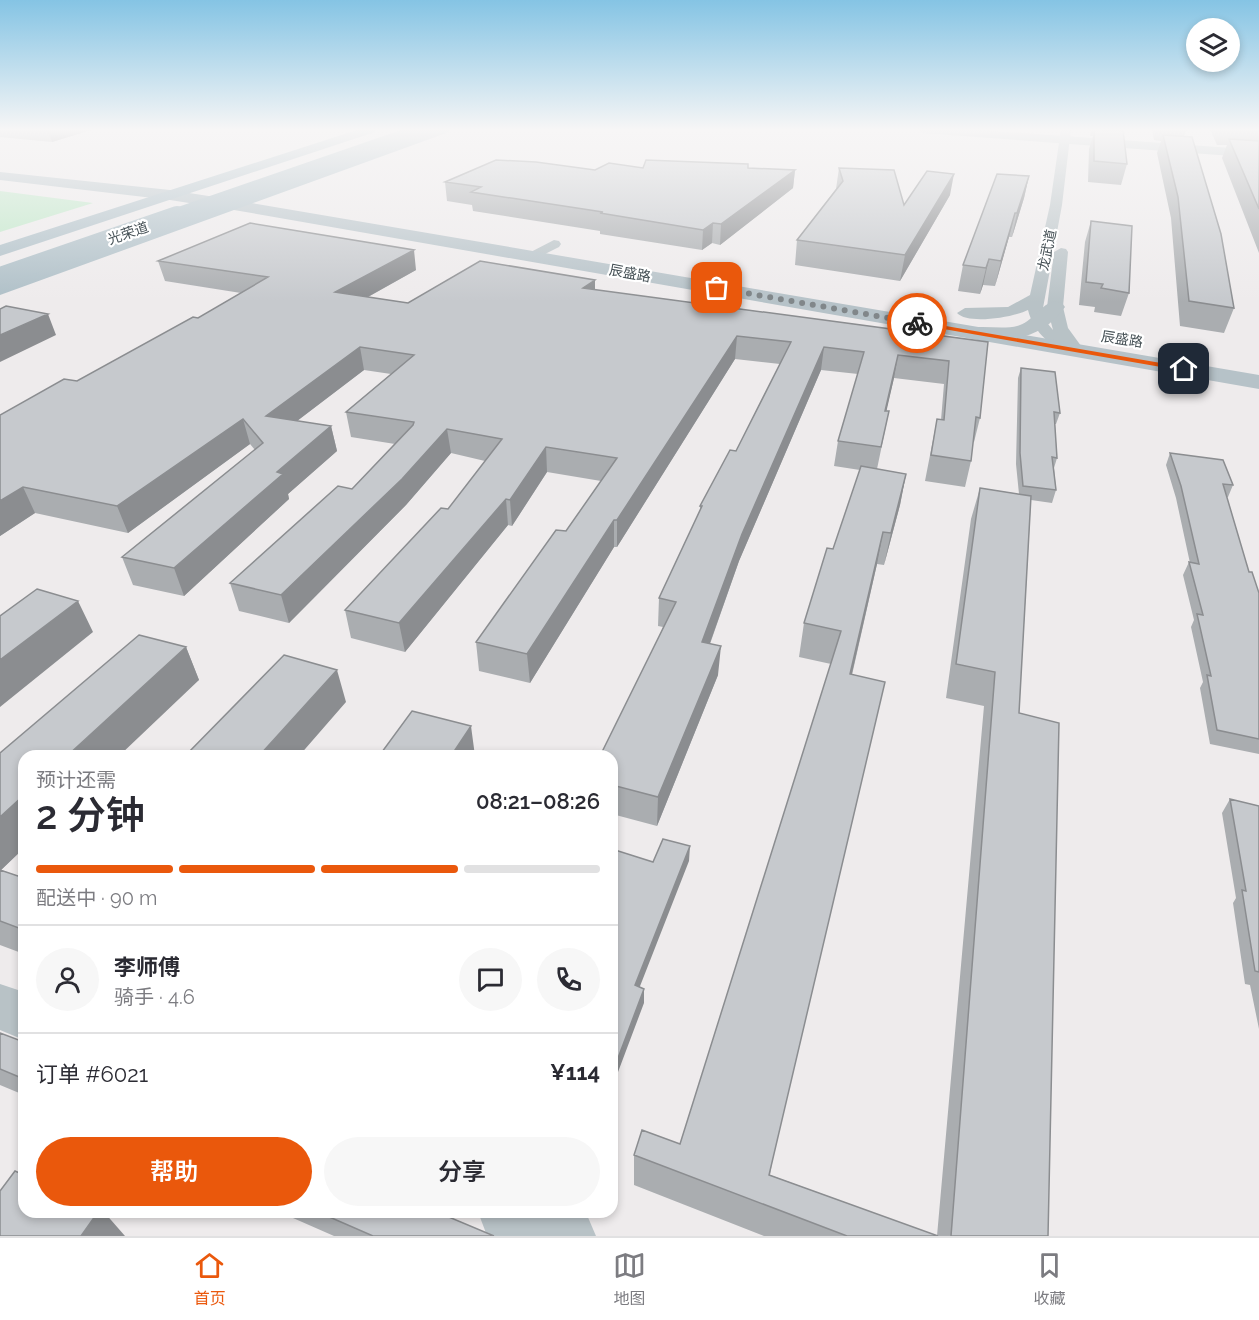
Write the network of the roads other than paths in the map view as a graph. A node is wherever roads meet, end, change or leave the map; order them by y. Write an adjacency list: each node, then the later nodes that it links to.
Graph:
1 (94, 187): 10 (main road, 辰盛路)
2 (129, 187): 10 (main road)
3 (195, 187): 12 (main road)
4 (220, 187): 11 (main road, 辰盛路)
5 (227, 187): 19 (main road, 光荣道)
6 (258, 187): 21 (main road, 光荣道, bridge)
7 (287, 187): 11 (main road)
8 (1060, 187): 23 (street, 龙武道)
9 (1068, 187): 14 (street)
10 (115, 189): 12 (main road, 辰盛路)
11 (267, 194): 13 (main road); 16 (main road, 辰盛路)
12 (170, 195): 13 (main road, 辰盛路); 17 (main road)
13 (234, 205): 18 (main road, 辰盛路); 22 (main road)
14 (1067, 217)
15 (1064, 240): 23 (street)
16 (554, 244): 18 (street); 20 (main road, 辰盛路)
17 (0, 251)
18 (530, 256): 24 (main road, 辰盛路)
19 (0, 263)
20 (733, 274)
21 (0, 276)
22 (0, 288)
23 (1045, 303): 24 (street); 25 (street); 26 (street)
24 (964, 319): 25 (street); 27 (main road, 辰盛路)
25 (1038, 325): 26 (main road, 辰盛路); 27 (street)
26 (1060, 328): 27 (street); 28 (main road, 辰盛路)
27 (1076, 350): 29 (main road, 辰盛路)
28 (1259, 361)
29 (1259, 382)
30 (0, 1007): 31 (street)
31 (18, 1014)
32 (522, 1218): 33 (street)
33 (566, 1236)

